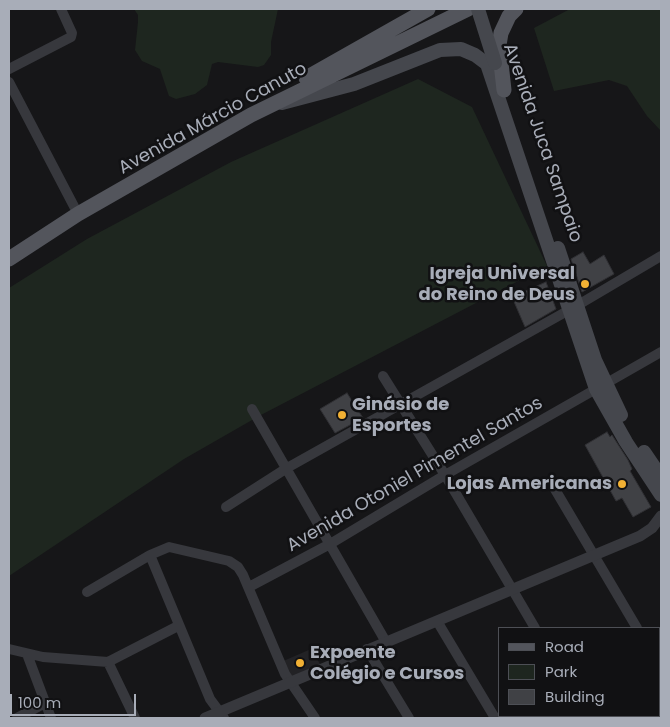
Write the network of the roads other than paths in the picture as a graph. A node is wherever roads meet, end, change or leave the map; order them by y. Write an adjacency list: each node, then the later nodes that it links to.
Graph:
1 (61, 9): 6 (street)
2 (428, 9): 10 (main road)
3 (468, 9): 9 (main road, Avenida Márcio Canuto)
4 (478, 9): 8 (main road, Avenida Juca Sampaio, bridge)
5 (516, 9): 8 (main road)
6 (9, 70)
7 (9, 82): 11 (street)
8 (504, 90): 14 (main road, Avenida Juca Sampaio)
9 (269, 105): 10 (main road, Avenida Márcio Canuto); 14 (main road, Avenida Juca Sampaio)
10 (251, 114): 11 (main road, Avenida Márcio Canuto)
11 (78, 214): 13 (main road, Avenida Márcio Canuto)
12 (661, 256): 14 (street)
13 (9, 259)
14 (574, 308): 17 (main road, Avenida Juca Sampaio); 18 (street)
15 (661, 352): 17 (street, Avenida Otoniel Pimentel Santos)
16 (383, 376): 18 (street)
17 (601, 387): 21 (street, Avenida Otoniel Pimentel Santos); 22 (main road, Avenida Juca Sampaio); 24 (main road, Avenida Juca Sampaio)
18 (402, 405): 20 (street); 21 (street)
19 (252, 409): 20 (street)
20 (287, 468): 25 (street); 27 (street)
21 (445, 475): 27 (street, Avenida Otoniel Pimentel Santos); 31 (street)
22 (661, 477)
23 (554, 486): 29 (street)
24 (661, 495)
25 (226, 507)
26 (661, 516): 29 (street)
27 (330, 544): 30 (street, Avenida Otoniel Pimentel Santos); 37 (street)
28 (150, 555): 30 (street); 32 (street); 34 (street)
29 (594, 556): 31 (street); 36 (street)
30 (249, 587): 42 (street)
31 (512, 589): 33 (street); 35 (street)
32 (87, 592)
33 (438, 620): 37 (street); 51 (street)
34 (178, 626): 41 (street); 44 (street)
35 (534, 627)
36 (636, 627)
37 (386, 642): 39 (street)
38 (9, 649): 40 (street)
39 (367, 649): 42 (street); 50 (street)
40 (27, 654): 41 (street); 43 (street)
41 (108, 662): 47 (street)
42 (290, 681): 44 (street); 49 (street)
43 (45, 703): 45 (street); 46 (street)
44 (221, 715): 48 (street)
45 (17, 718)
46 (51, 718)
47 (135, 718)
48 (205, 718)
49 (315, 718)
50 (409, 718)
51 (495, 718)

